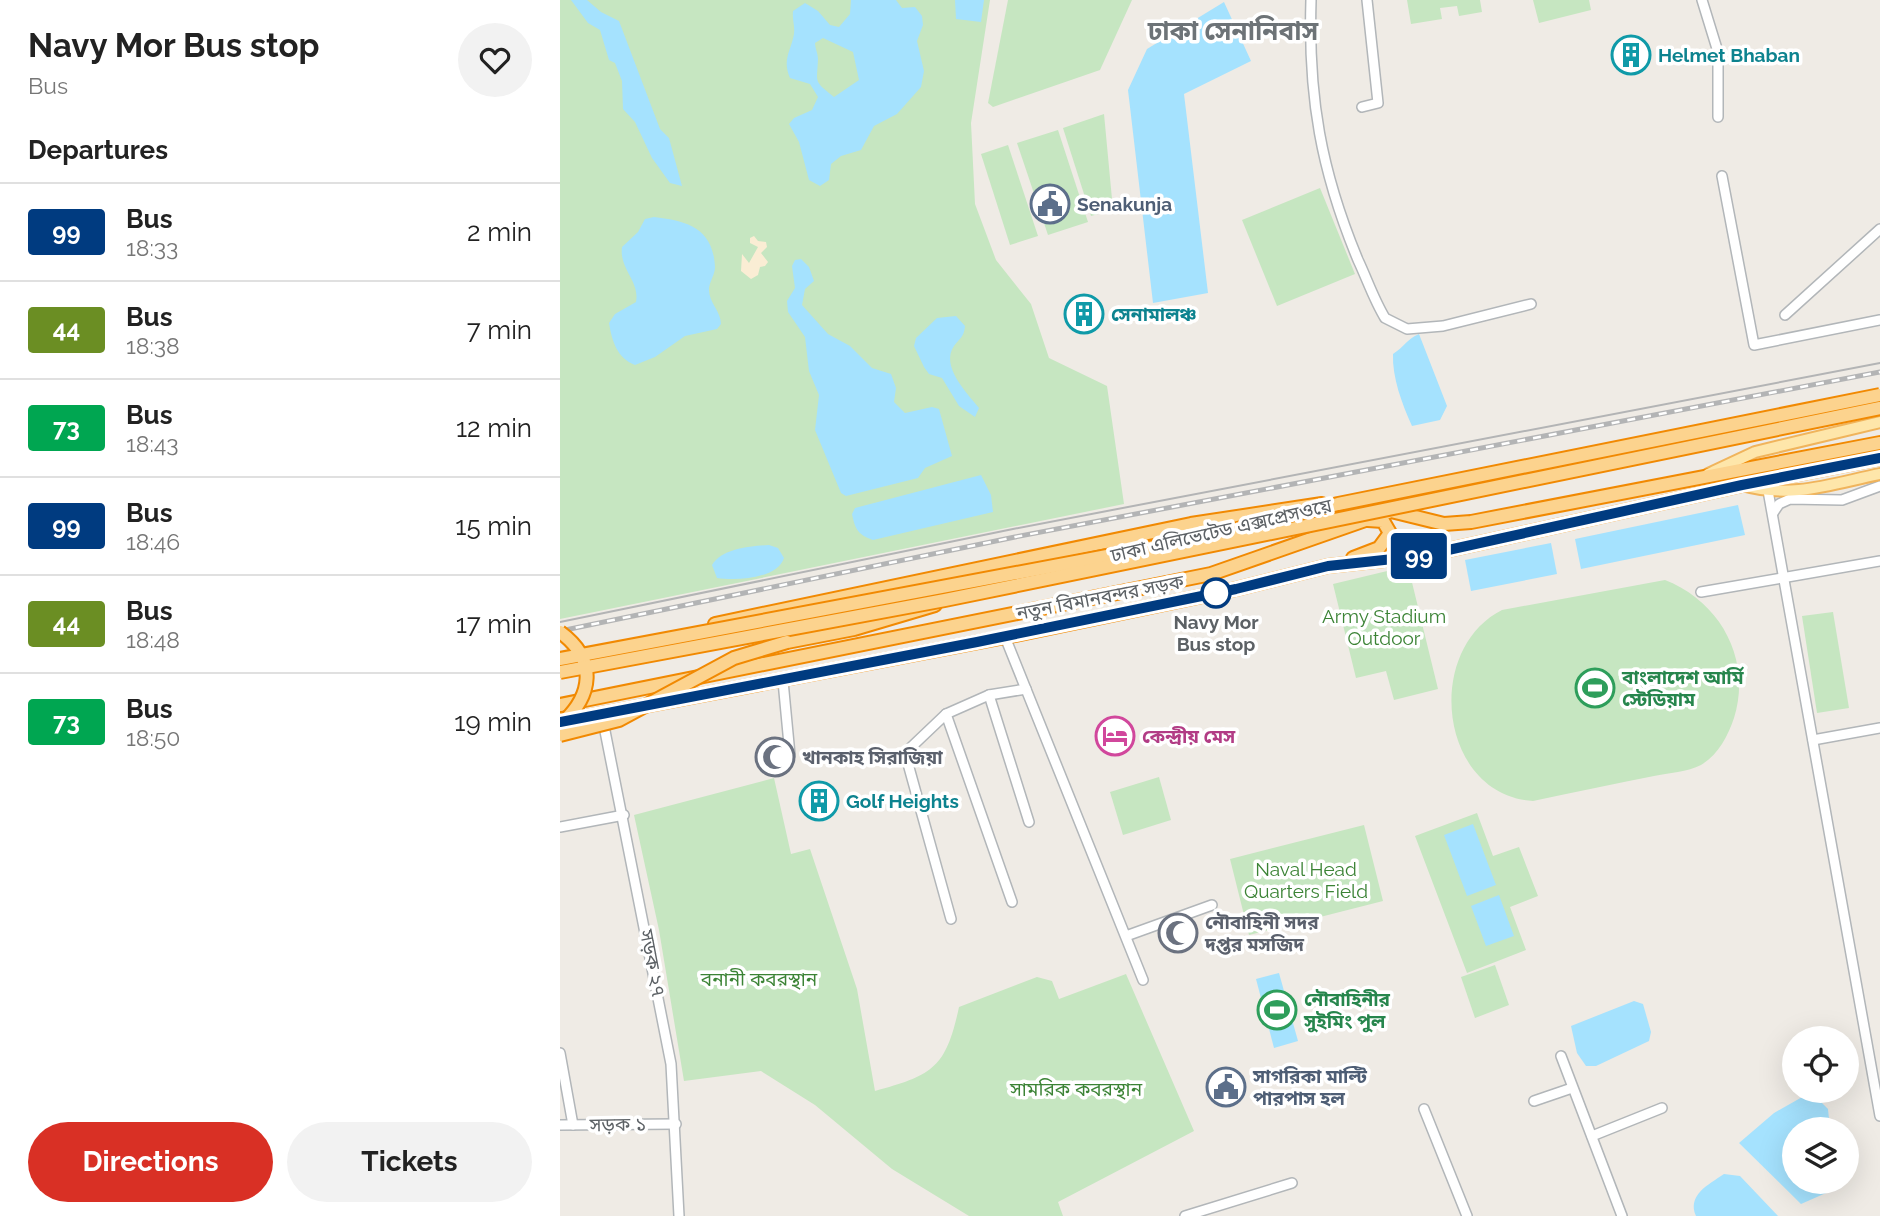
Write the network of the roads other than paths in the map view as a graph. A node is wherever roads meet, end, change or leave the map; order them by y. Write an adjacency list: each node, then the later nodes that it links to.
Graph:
1 (1311, 0): 8 (street)
2 (1367, 0): 4 (street)
3 (1702, 0): 5 (street)
4 (1362, 107)
5 (1718, 117)
6 (1722, 176): 10 (street)
7 (1880, 229): 9 (street)
8 (1531, 304)
9 (1785, 315)
10 (1880, 320)
11 (1880, 395): 21 (highway, ঢাকা এলিভেটেড এক্সপ্রেসওয়ে, bridge)
12 (1880, 408): 28 (highway, ঢাকা এলিভেটেড এক্সপ্রেসওয়ে, bridge)
13 (1880, 422): 17 (main road)
14 (1880, 443): 17 (highway, নতুন বিমানবন্দর সড়ক)
15 (1880, 458): 18 (highway, নতুন বিমানবন্দর সড়ক)
16 (1880, 474): 18 (main road)
17 (1702, 477): 23 (highway, নতুন বিমানবন্দর সড়ক)
18 (1767, 486): 20 (street); 22 (street); 25 (highway, নতুন বিমানবন্দর সড়ক)
19 (1880, 486): 20 (street)
20 (1790, 499): 22 (street)
21 (1338, 504): 31 (highway, bridge); 32 (highway, ঢাকা এলিভেটেড এক্সপ্রেসওয়ে, bridge)
22 (1773, 513): 26 (street)
23 (1364, 520): 25 (highway); 37 (highway, নতুন বিমানবন্দর সড়ক)
24 (1880, 561): 26 (street)
25 (1328, 566): 30 (highway, নতুন বিমানবন্দর সড়ক)
26 (1785, 577): 27 (street); 44 (street)
27 (1701, 592)
28 (945, 600): 33 (highway, ঢাকা এলিভেটেড এক্সপ্রেসওয়ে, bridge); 43 (highway, bridge)
29 (560, 632): 41 (highway, bridge)
30 (1005, 637): 34 (highway, নতুন বিমানবন্দর সড়ক); 35 (street)
31 (560, 653)
32 (560, 659)
33 (560, 672)
34 (783, 681): 39 (highway, নতুন বিমানবন্দর সড়ক); 45 (street)
35 (1026, 690): 36 (street); 52 (street)
36 (989, 695): 40 (street); 47 (street)
37 (599, 699): 38 (highway, নতুন বিমানবন্দর সড়ক); 39 (highway)
38 (560, 705)
39 (602, 713): 41 (highway, নতুন বিমানবন্দর সড়ক); 46 (street, সড়ক ২৭)
40 (946, 714): 49 (street); 51 (street)
41 (560, 723)
42 (1880, 728): 44 (street)
43 (560, 736)
44 (1813, 740): 61 (street)
45 (790, 755)
46 (624, 815): 48 (street); 62 (street, সড়ক ২৭)
47 (1029, 822)
48 (560, 827)
49 (1012, 902)
50 (1212, 905): 52 (street)
51 (951, 919)
52 (1126, 936): 53 (street)
53 (1143, 980)
54 (560, 1053): 56 (street)
55 (1560, 1056): 57 (street)
56 (562, 1070): 64 (street)
57 (1572, 1088): 58 (street); 65 (street)
58 (1534, 1101)
59 (1662, 1108): 65 (street)
60 (1424, 1109): 69 (street)
61 (1880, 1116)
62 (676, 1124): 64 (street, সড়ক ১); 67 (street, সড়ক ২৭)
63 (560, 1125): 64 (street, সড়ক ১)
64 (573, 1125)
65 (1592, 1136): 70 (street)
66 (1292, 1183): 68 (street)
67 (679, 1216)
68 (1185, 1216)
69 (1467, 1216)
70 (1622, 1216)

